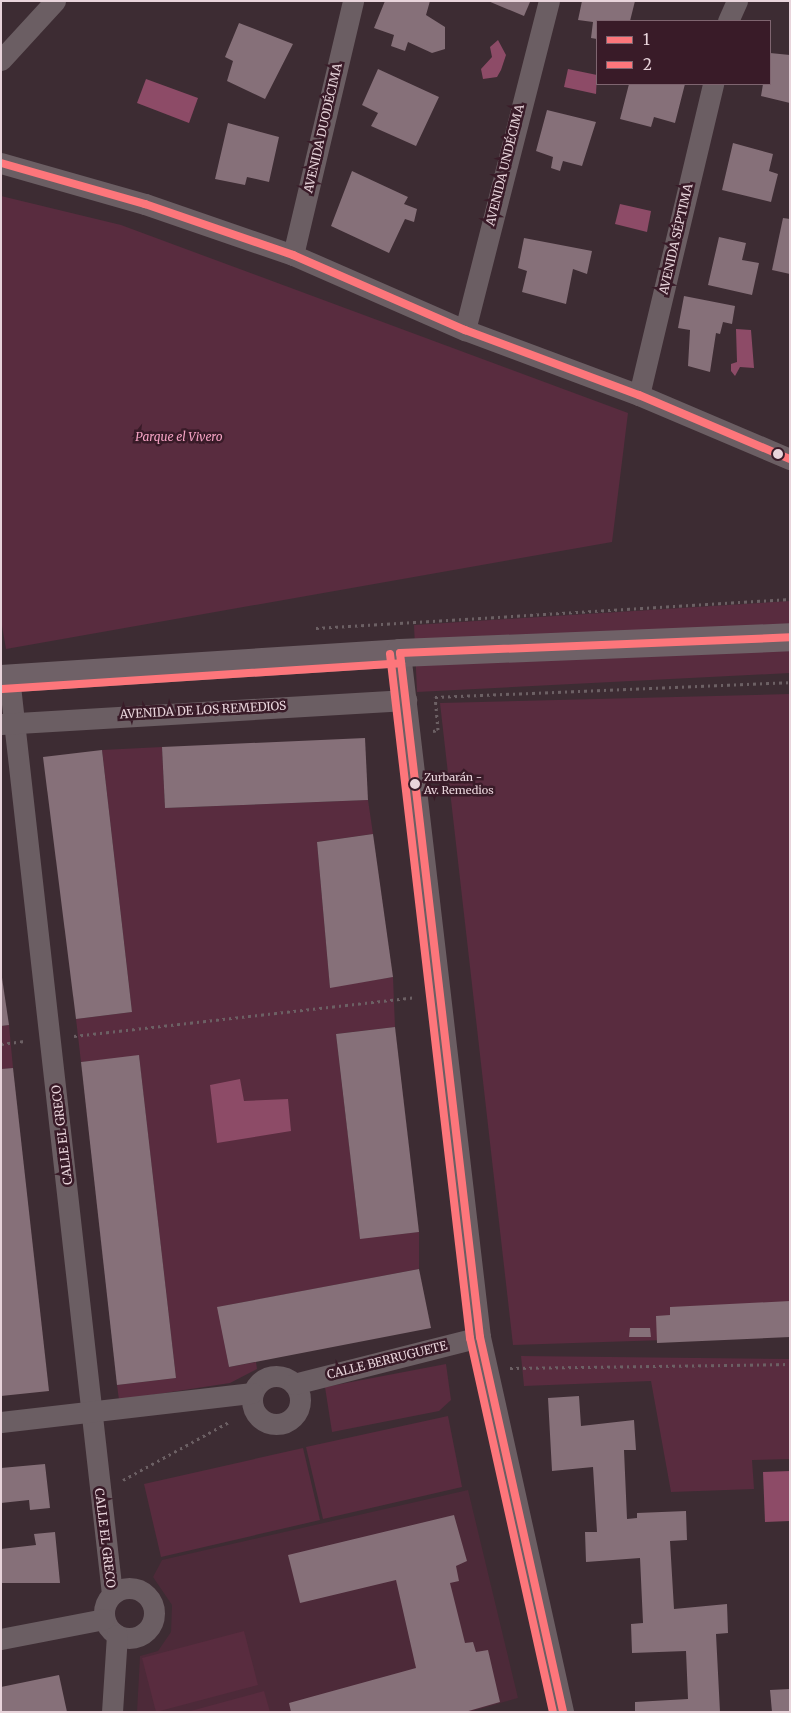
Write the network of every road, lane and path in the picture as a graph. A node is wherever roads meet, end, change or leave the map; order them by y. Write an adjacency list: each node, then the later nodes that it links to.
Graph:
1 (55, 1): 6 (street)
2 (353, 1): 9 (street, AVENIDA DUODÉCIMA)
3 (549, 1): 10 (street, AVENIDA UNDÉCIMA)
4 (738, 1): 5 (street)
5 (728, 20)
6 (1, 60)
7 (712, 85): 11 (street, AVENIDA SÉPTIMA)
8 (1, 163): 9 (street)
9 (293, 255): 10 (street)
10 (465, 330): 11 (street)
11 (639, 395): 12 (street)
12 (790, 458)
13 (790, 599): 14 (path)
14 (305, 630)
15 (790, 637): 16 (main road)
16 (400, 653): 17 (main road); 19 (street)
17 (5, 678): 20 (street, CALLE EL GRECO)
18 (790, 682): 21 (path)
19 (406, 700): 20 (street, AVENIDA DE LOS REMEDIOS); 21 (street)
20 (8, 723): 31 (street, CALLE EL GRECO)
21 (410, 733): 26 (street)
22 (396, 999): 23 (path)
23 (78, 1036)
24 (11, 1043): 25 (path)
25 (1, 1044)
26 (480, 1337): 28 (street); 29 (street, CALLE BERRUGUETE)
27 (790, 1364): 28 (path)
28 (487, 1368): 39 (street)
29 (294, 1384): 30 (street); 30 (street)
30 (253, 1401): 31 (street); 33 (path)
31 (93, 1414): 32 (street); 33 (street, CALLE EL GRECO)
32 (1, 1422)
33 (98, 1494): 34 (street, CALLE EL GRECO)
34 (112, 1594): 35 (street); 36 (street)
35 (104, 1619): 36 (street); 37 (street)
36 (118, 1636): 38 (street)
37 (1, 1639)
38 (112, 1712)
39 (563, 1712)

